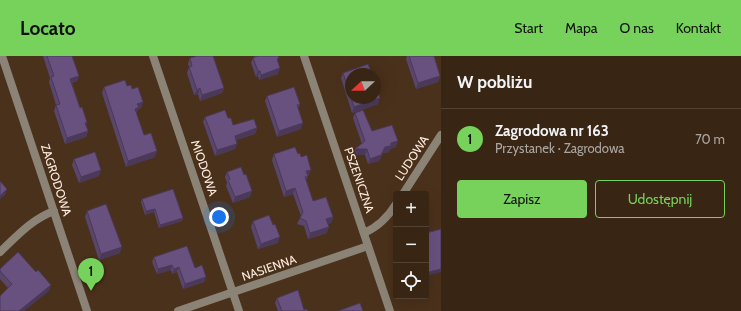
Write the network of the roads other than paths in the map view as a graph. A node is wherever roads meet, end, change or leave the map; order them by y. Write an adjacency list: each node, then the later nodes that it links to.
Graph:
1 (2, 56): 7 (street, ZAGRODOWA)
2 (154, 56): 11 (street, MIODOWA)
3 (304, 56): 8 (street, PSZENICZNA)
4 (441, 135): 5 (street, LUDOWA)
5 (405, 191)
6 (393, 208): 8 (street)
7 (54, 211): 10 (street); 12 (street, ZAGRODOWA)
8 (364, 234): 9 (street, PSZENICZNA)
9 (368, 246): 11 (street, NASIENNA); 15 (street, PSZENICZNA)
10 (0, 252)
11 (233, 293): 13 (street, NASIENNA); 14 (street, MIODOWA)
12 (87, 311)
13 (178, 311)
14 (239, 311)
15 (390, 311)

